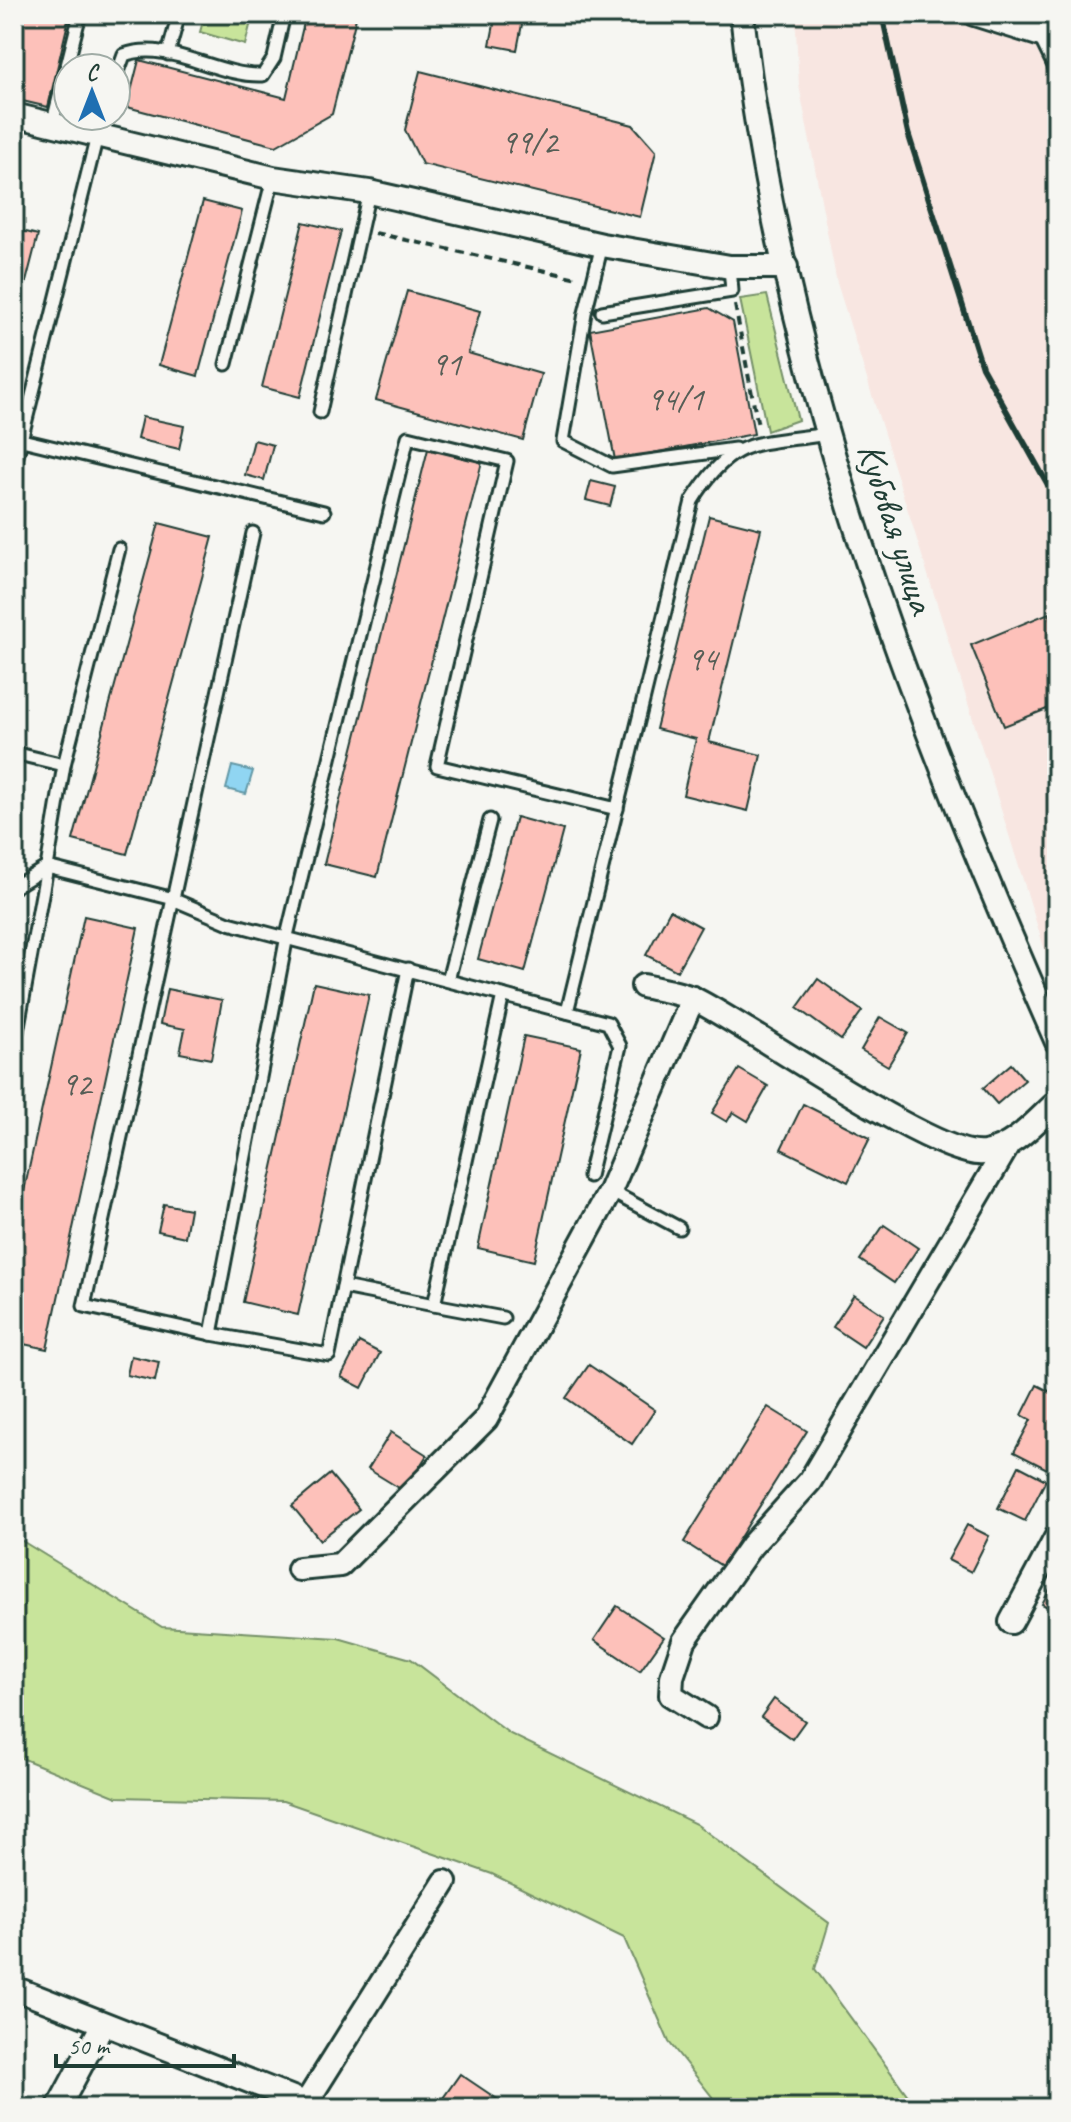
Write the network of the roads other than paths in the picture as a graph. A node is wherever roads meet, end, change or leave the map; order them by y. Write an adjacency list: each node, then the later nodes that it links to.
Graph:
1 (80, 14): 7 (lane)
2 (179, 14): 9 (lane)
3 (284, 14): 9 (lane)
4 (742, 14): 19 (street, Кубовая улица)
5 (974, 14): 6 (street)
6 (1048, 37): 10 (lane)
7 (70, 52)
8 (132, 52): 9 (lane)
9 (168, 54)
10 (1057, 72)
11 (14, 115): 12 (street)
12 (52, 125)
13 (97, 132): 24 (lane)
14 (118, 132): 15 (street)
15 (273, 178): 16 (street); 21 (lane)
16 (369, 192): 17 (street); 22 (lane)
17 (602, 245): 18 (street); 25 (lane)
18 (730, 267): 19 (street); 20 (lane)
19 (786, 267): 23 (street, Кубовая улица)
20 (602, 312)
21 (226, 364)
22 (320, 412)
23 (828, 434): 25 (lane); 44 (street, Кубовая улица)
24 (22, 440): 26 (lane); 27 (lane)
25 (738, 448): 32 (lane)
26 (14, 468)
27 (324, 512)
28 (253, 533): 36 (lane)
29 (119, 549): 31 (lane)
30 (14, 753): 31 (lane)
31 (64, 765): 34 (lane)
32 (617, 809): 37 (lane); 43 (lane)
33 (490, 820): 39 (lane)
34 (47, 867): 35 (lane); 36 (lane); 45 (lane)
35 (14, 887)
36 (170, 898): 37 (lane); 54 (lane)
37 (287, 936): 38 (lane); 54 (lane)
38 (408, 969): 39 (lane); 51 (lane)
39 (448, 980): 41 (lane)
40 (643, 986): 42 (street)
41 (503, 995): 43 (lane); 52 (lane)
42 (693, 998): 47 (street); 49 (street)
43 (567, 1012): 48 (lane)
44 (1057, 1042)
45 (14, 1048)
46 (1057, 1102): 47 (street)
47 (1007, 1147): 58 (street)
48 (589, 1176)
49 (610, 1191): 50 (lane); 56 (street)
50 (679, 1228)
51 (343, 1287): 52 (lane); 54 (lane)
52 (434, 1305): 53 (lane)
53 (503, 1318)
54 (211, 1334)
55 (1057, 1536): 57 (street)
56 (299, 1569)
57 (1011, 1622)
58 (706, 1717)
59 (445, 1882): 62 (street)
60 (14, 1988): 61 (street)
61 (103, 2024): 62 (street); 63 (street)
62 (312, 2105)
63 (58, 2108)

